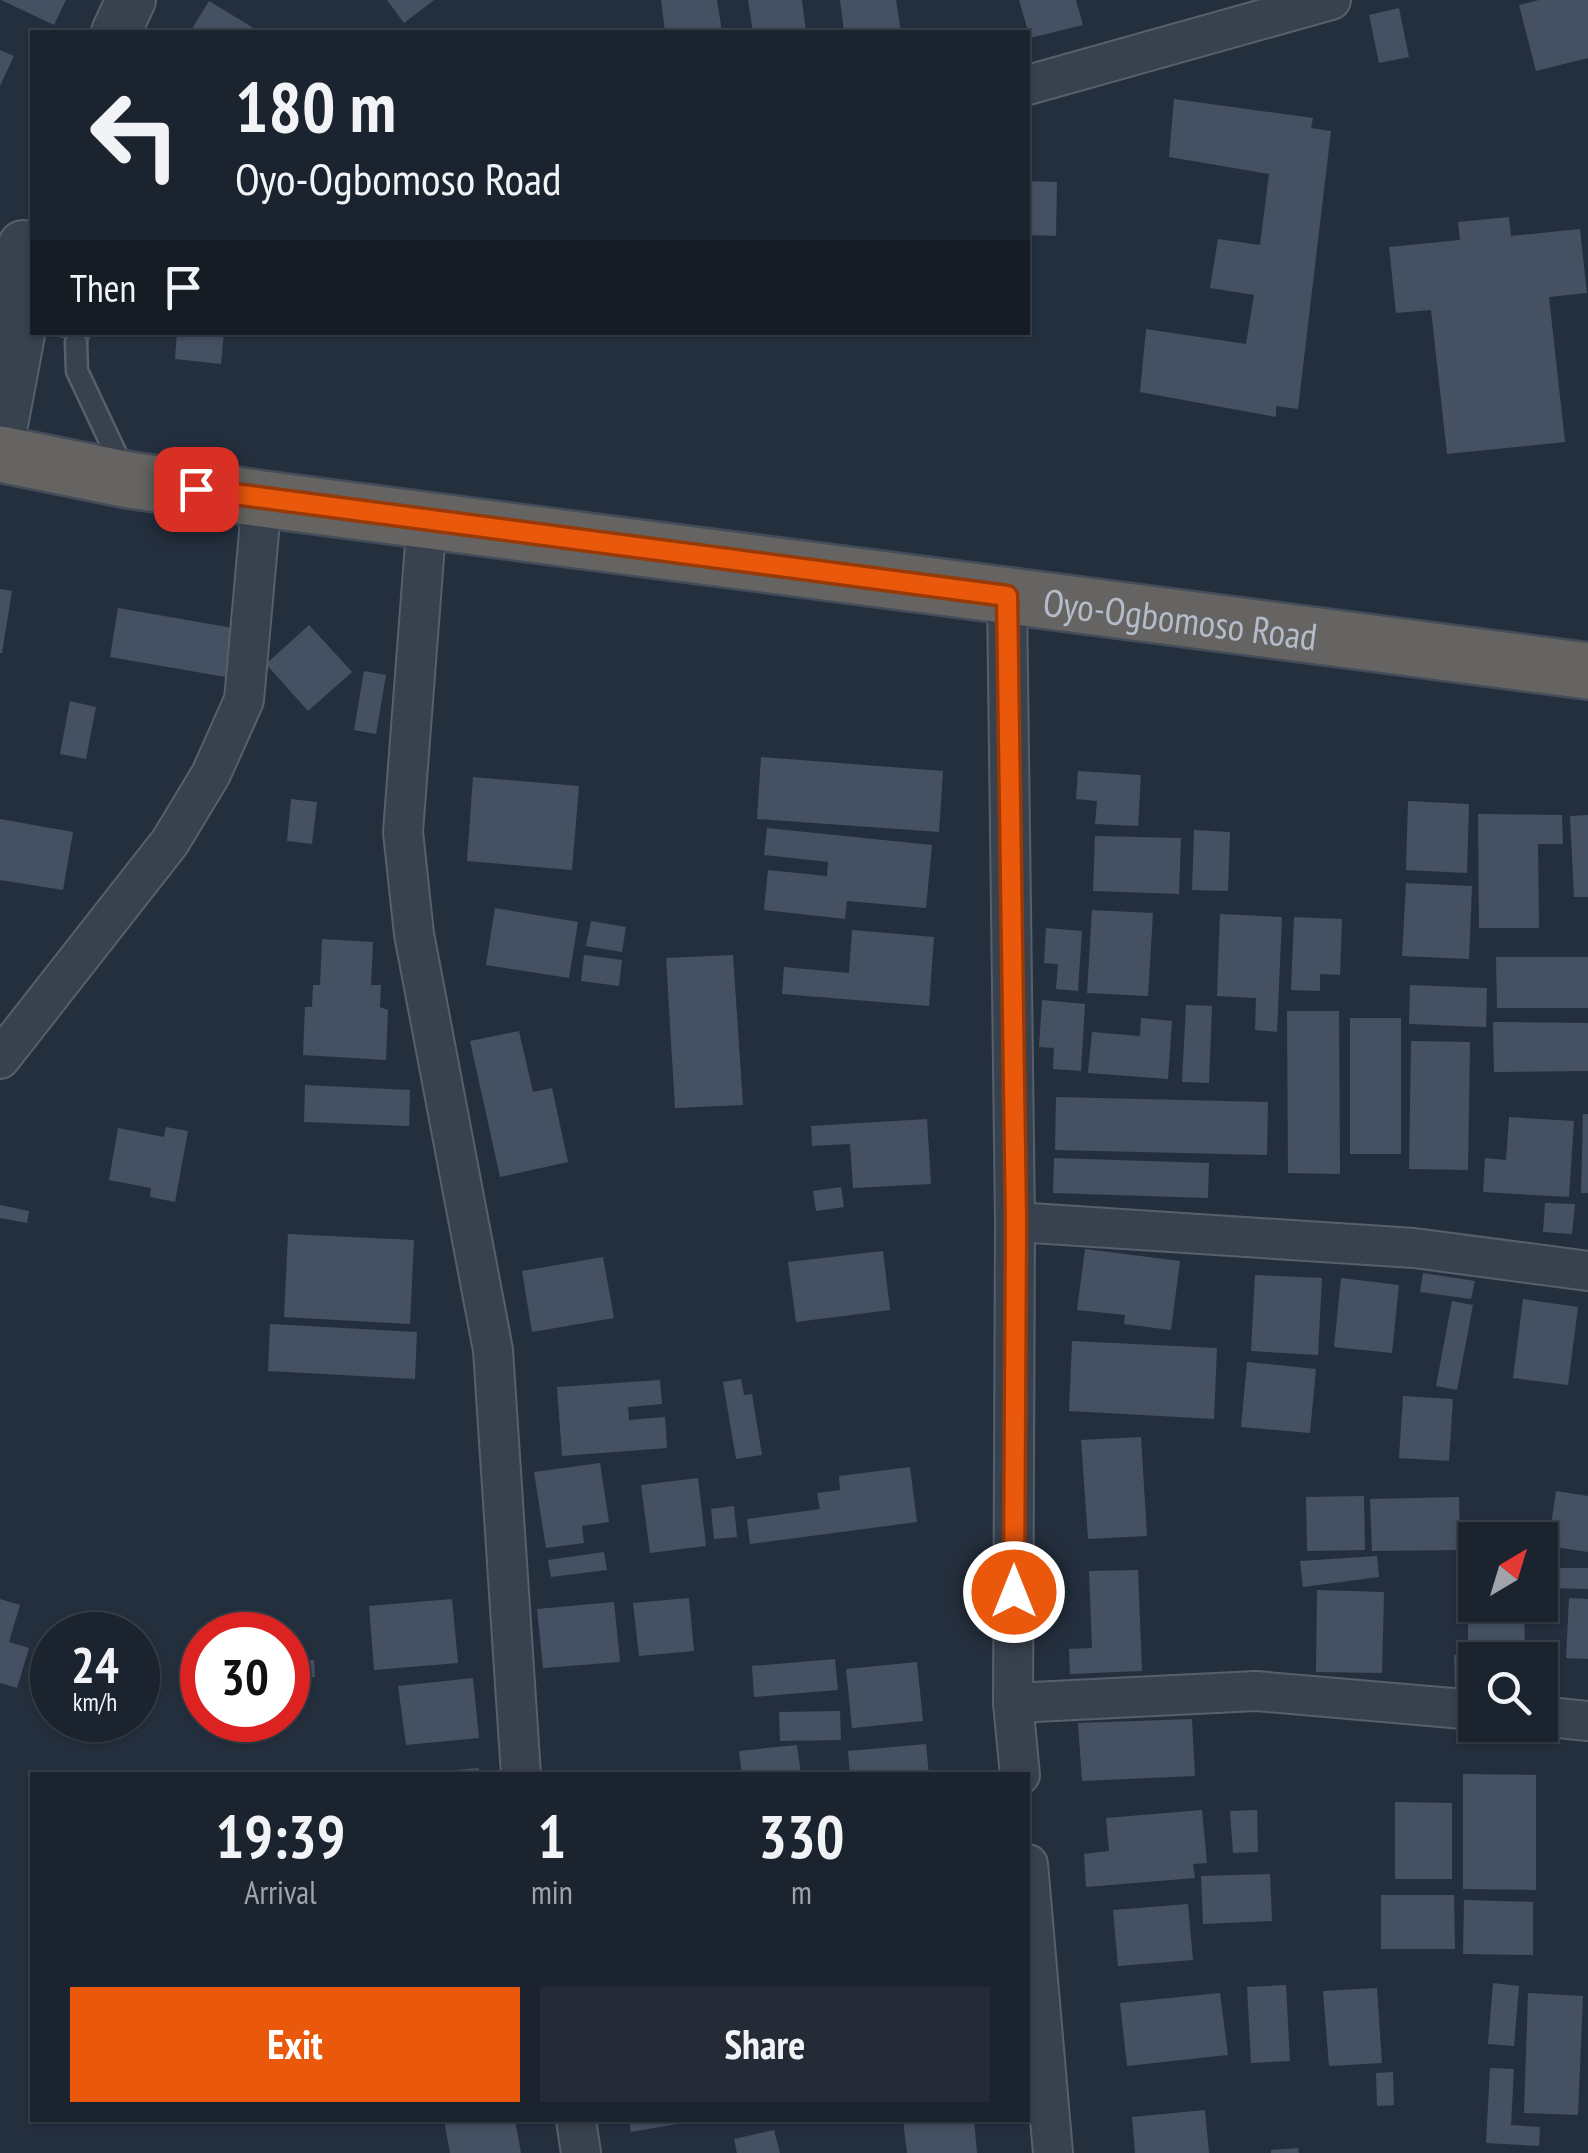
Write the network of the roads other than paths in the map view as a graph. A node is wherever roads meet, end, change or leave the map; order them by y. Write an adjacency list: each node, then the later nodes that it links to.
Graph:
1 (131, 0): 3 (street)
2 (1330, 0): 4 (street)
3 (117, 30)
4 (1030, 84)
5 (19, 247): 7 (street)
6 (76, 342): 9 (lane)
7 (0, 441)
8 (0, 454): 9 (highway, Oyo-Ogbomoso Road)
9 (128, 480): 10 (highway, Oyo-Ogbomoso Road)
10 (262, 499): 11 (highway, Oyo-Ogbomoso Road); 14 (street)
11 (427, 518): 12 (highway, Oyo-Ogbomoso Road); 21 (street)
12 (1007, 596): 13 (highway, Oyo-Ogbomoso Road); 15 (street)
13 (1588, 670)
14 (0, 1060)
15 (1016, 1222): 16 (street); 17 (street)
16 (1588, 1271)
17 (1013, 1703): 18 (street); 22 (street)
18 (1458, 1709)
19 (1558, 1718): 20 (street)
20 (1588, 1720)
21 (521, 1772)
22 (1020, 1772)
23 (1030, 1887): 26 (street)
24 (576, 2122): 25 (street)
25 (582, 2153)
26 (1053, 2153)

